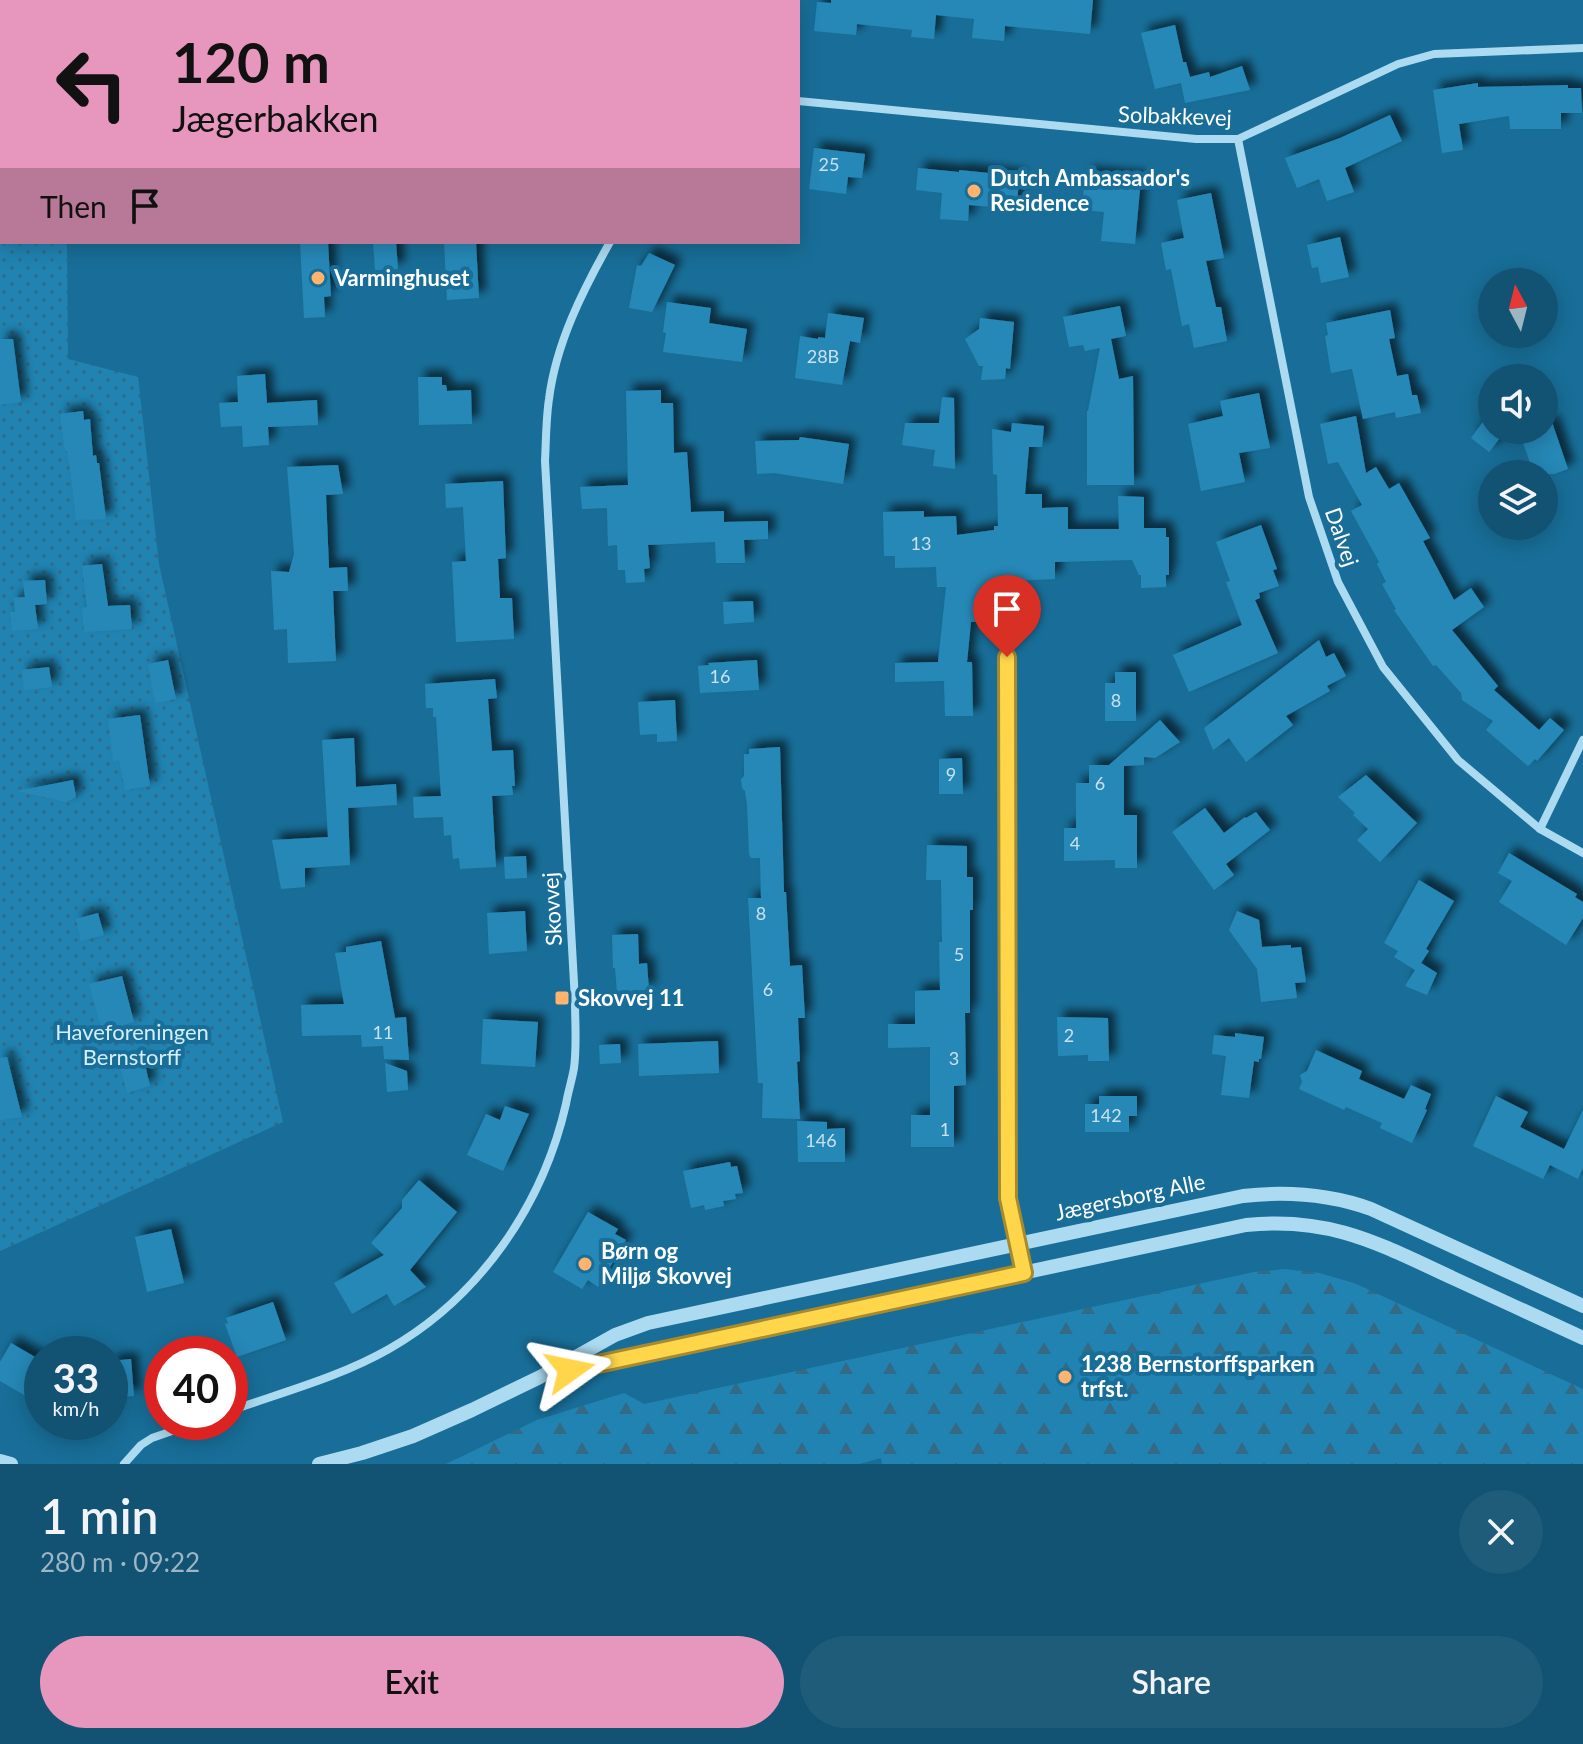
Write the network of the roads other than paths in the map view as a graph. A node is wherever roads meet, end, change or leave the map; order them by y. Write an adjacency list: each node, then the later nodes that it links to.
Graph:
1 (1583, 48): 3 (street, Solbakkevej)
2 (800, 101): 3 (street, Solbakkevej)
3 (1238, 139): 7 (street, Dalvej)
4 (609, 244): 14 (street, Skovvej)
5 (1007, 657): 9 (street)
6 (1583, 740): 7 (street)
7 (1540, 829): 8 (street, Dalvej)
8 (1583, 853)
9 (1018, 1244): 10 (street); 11 (street, Jægersborg Alle); 13 (street, Jægersborg Alle)
10 (1024, 1273): 12 (street, Jægersborg Alle); 13 (street, Jægersborg Alle)
11 (1583, 1306)
12 (1583, 1338)
13 (540, 1377): 19 (street, Jægersborg Alle)
14 (248, 1404)
15 (149, 1440): 18 (street)
16 (0, 1461): 17 (street)
17 (11, 1464)
18 (124, 1464)
19 (319, 1464)

